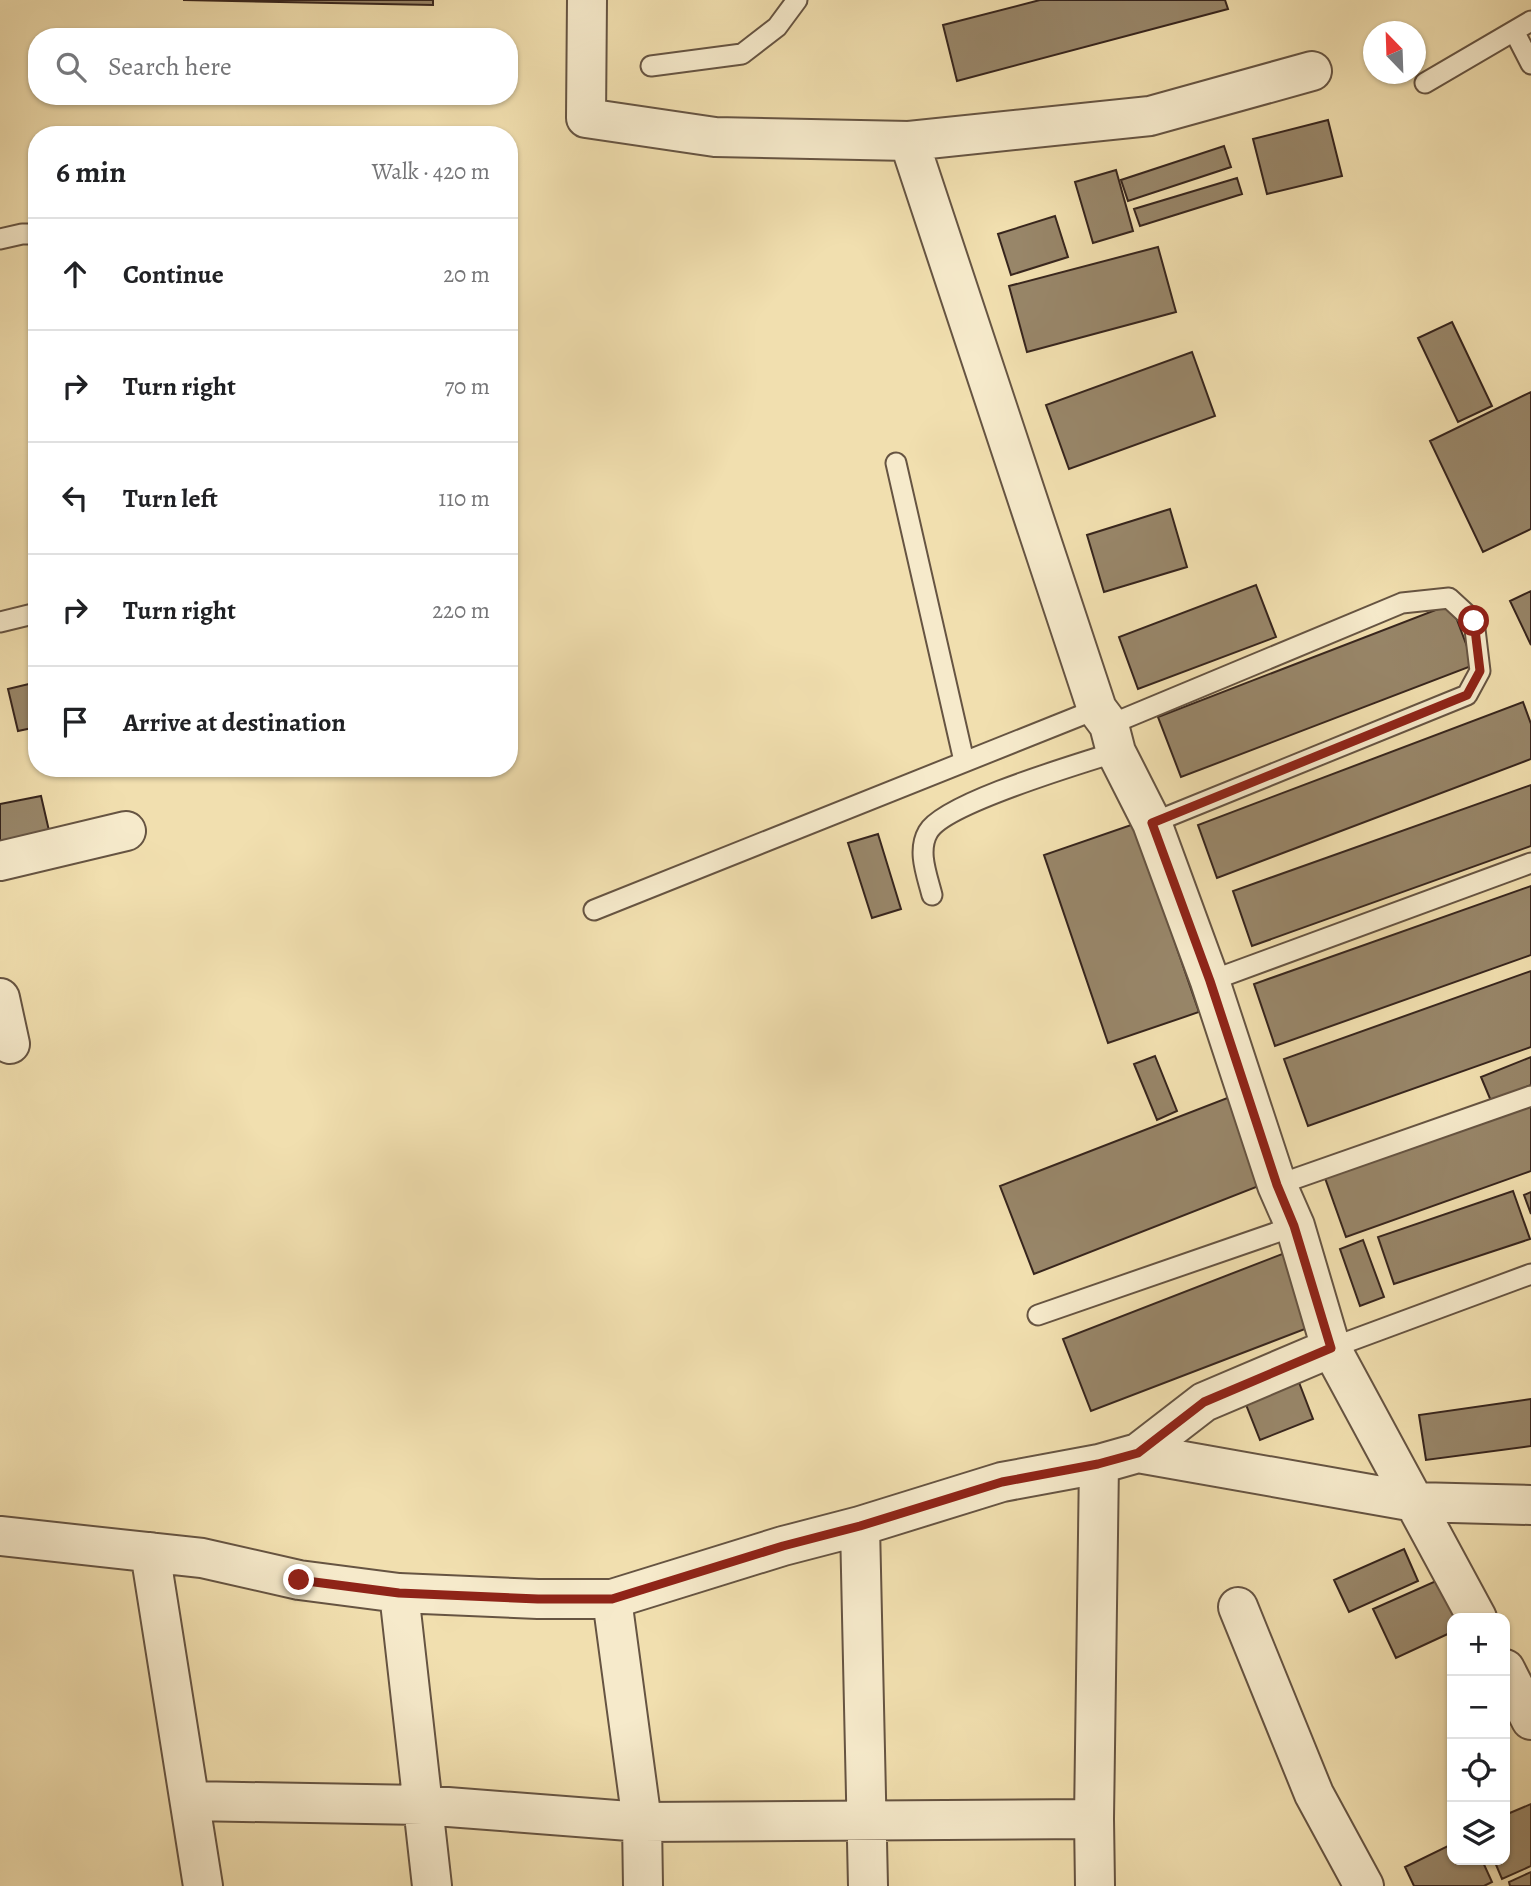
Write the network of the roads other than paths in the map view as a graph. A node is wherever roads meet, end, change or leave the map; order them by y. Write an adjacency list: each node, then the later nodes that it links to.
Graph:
1 (587, 0): 8 (street)
2 (797, 0): 5 (lane)
3 (1522, 26): 4 (lane); 7 (lane)
4 (1531, 64)
5 (651, 66)
6 (1312, 71): 8 (street)
7 (1426, 82)
8 (909, 141): 14 (street)
9 (28, 233): 10 (lane)
10 (0, 239)
11 (896, 463): 15 (lane)
12 (28, 615): 13 (lane)
13 (0, 622)
14 (1107, 729): 15 (lane); 16 (street); 16 (lane); 20 (lane)
15 (964, 761): 21 (lane)
16 (1152, 823): 22 (street)
17 (126, 831): 18 (street)
18 (0, 861)
19 (1531, 863): 22 (lane)
20 (932, 895)
21 (594, 910)
22 (1210, 981): 26 (street)
23 (0, 998): 24 (street)
24 (10, 1044)
25 (1531, 1096): 26 (lane)
26 (1277, 1185): 27 (street)
27 (1294, 1226): 29 (lane); 30 (street)
28 (1531, 1274): 30 (lane)
29 (1038, 1315)
30 (1331, 1348): 31 (street); 33 (street)
31 (1138, 1453): 32 (street); 33 (street)
32 (1098, 1464): 35 (street); 46 (street)
33 (1415, 1502): 34 (street); 41 (street)
34 (1531, 1504)
35 (860, 1526): 39 (street); 47 (street)
36 (0, 1536): 37 (street)
37 (150, 1552): 38 (street); 44 (street)
38 (399, 1593): 39 (street); 45 (street)
39 (612, 1599): 48 (street)
40 (1238, 1607): 54 (street)
41 (1474, 1613)
42 (1509, 1676): 43 (street)
43 (1531, 1720)
44 (190, 1801): 45 (street); 49 (street)
45 (422, 1804): 48 (street); 50 (street)
46 (1094, 1819): 47 (street); 53 (street)
47 (867, 1820): 48 (street); 52 (street)
48 (642, 1822): 51 (street)
49 (203, 1886)
50 (432, 1886)
51 (643, 1886)
52 (868, 1886)
53 (1095, 1886)
54 (1363, 1886)

